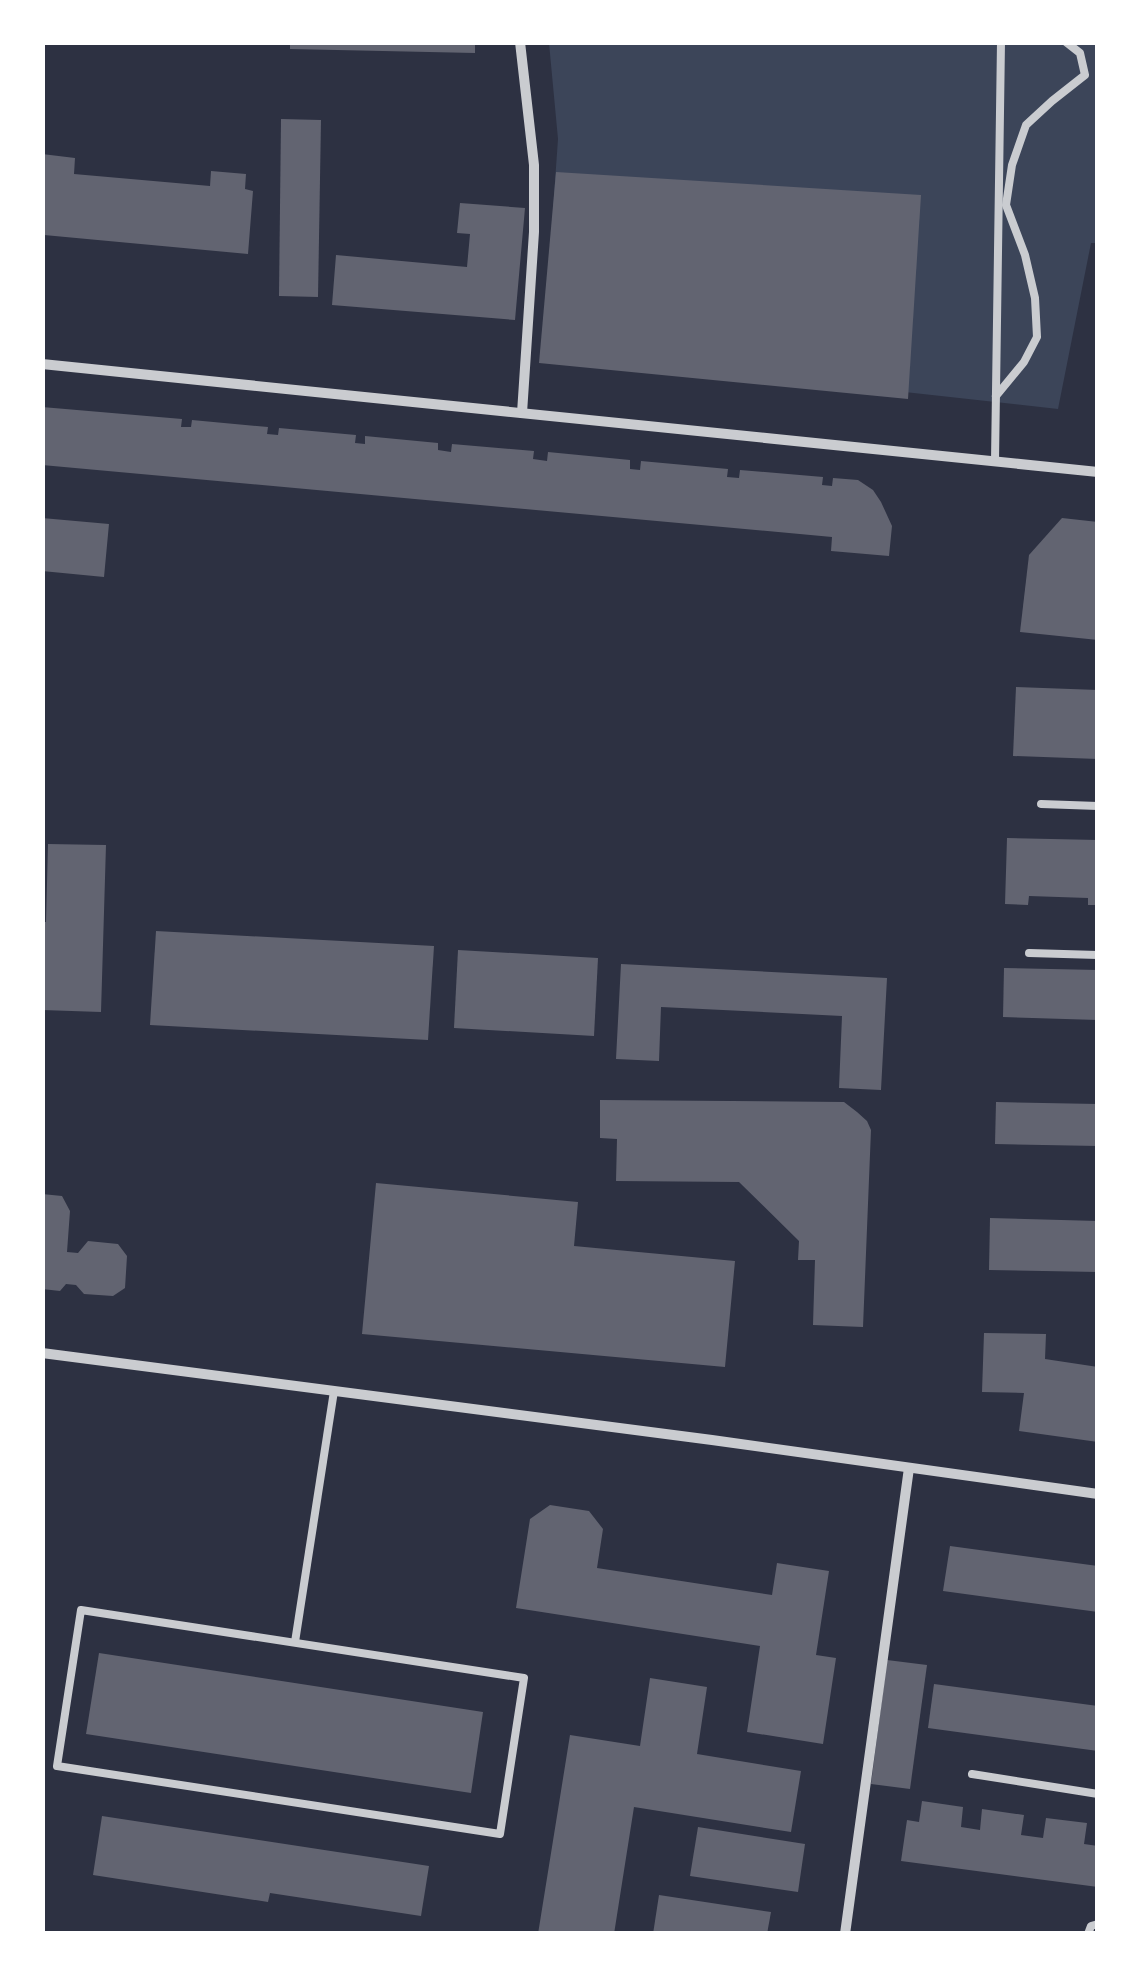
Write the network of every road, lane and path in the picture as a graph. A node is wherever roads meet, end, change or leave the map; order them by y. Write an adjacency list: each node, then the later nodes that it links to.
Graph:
1 (520, 42): 6 (street)
2 (1001, 42): 5 (lane)
3 (1066, 42): 5 (lane)
4 (42, 364): 6 (street)
5 (996, 396): 7 (lane)
6 (522, 413): 7 (street)
7 (995, 462): 8 (street)
8 (1098, 472)
9 (1042, 804): 10 (lane)
10 (1098, 806)
11 (1029, 952): 12 (lane)
12 (1098, 954)
13 (42, 1353): 14 (street)
14 (334, 1391): 15 (street); 17 (lane)
15 (909, 1468): 16 (street); 21 (street)
16 (1098, 1494)
17 (295, 1642): 17 (lane)
18 (972, 1774): 19 (lane)
19 (1098, 1794)
20 (1098, 1924): 22 (lane)
21 (845, 1934)
22 (1088, 1934)

